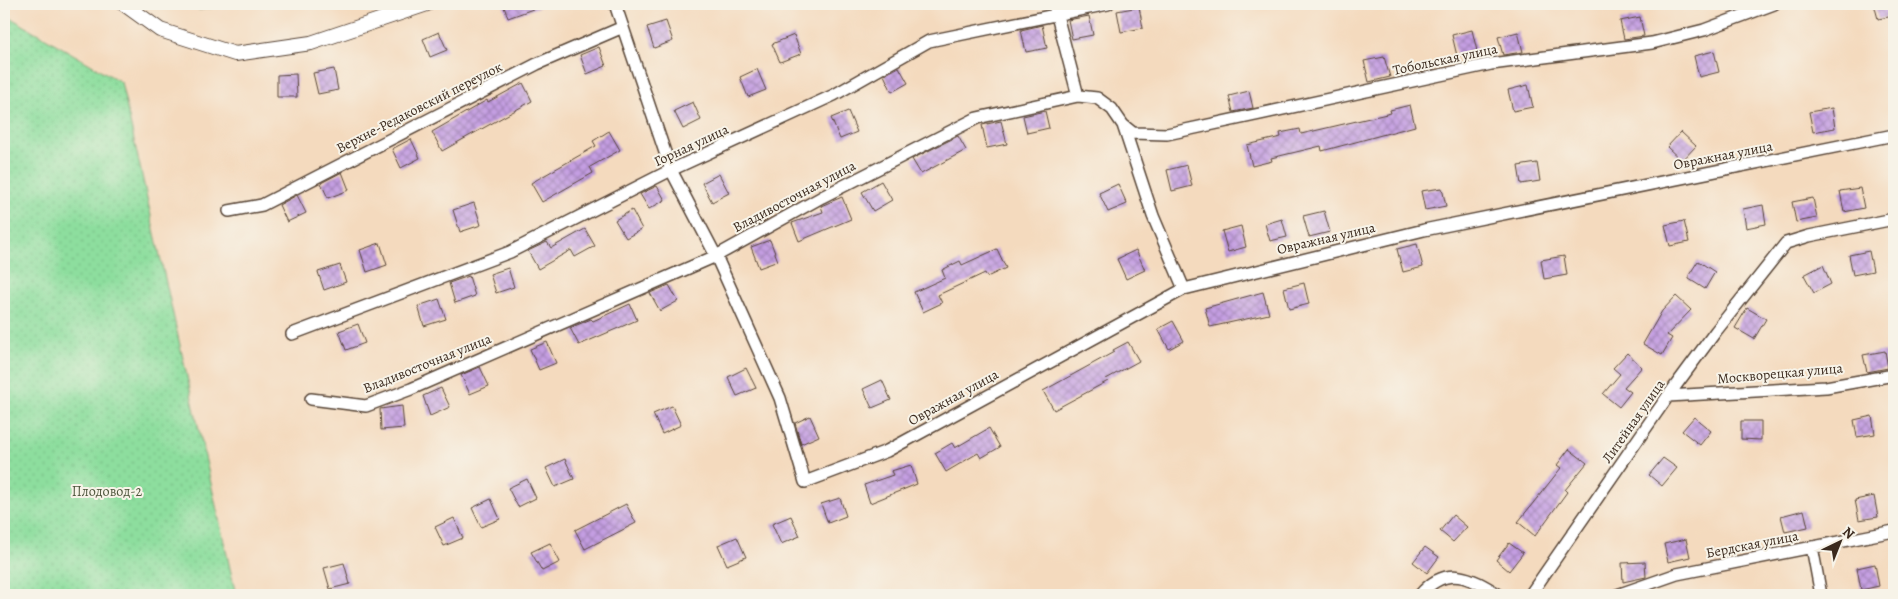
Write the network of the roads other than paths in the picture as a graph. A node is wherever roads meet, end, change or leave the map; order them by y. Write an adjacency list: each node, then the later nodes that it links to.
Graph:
1 (124, 4): 2 (street)
2 (427, 4)
3 (615, 4): 7 (street)
4 (1108, 4): 6 (street, Горная улица)
5 (1774, 4): 9 (street, Тобольская улица)
6 (1055, 9): 8 (street); 11 (street, Горная улица)
7 (623, 27): 11 (street); 12 (street, Верхне-Редаковский переулок)
8 (1078, 96): 9 (street, Владивосточная улица); 14 (street, Владивосточная улица)
9 (1122, 125): 15 (street, Владивосточная улица)
10 (1894, 135): 15 (street, Овражная улица)
11 (671, 170): 14 (street); 16 (street, Горная улица)
12 (229, 210)
13 (1894, 219): 18 (street, Литейная улица)
14 (716, 256): 15 (street, Овражная улица); 19 (street, Владивосточная улица)
15 (1184, 289)
16 (292, 334)
17 (1894, 375): 18 (street, Москворецкая улица)
18 (1668, 396): 24 (street, Литейная улица)
19 (311, 399)
20 (1894, 531): 21 (street, Бердская улица)
21 (1812, 547): 25 (street, Бердская улица); 26 (street)
22 (1420, 595): 23 (street)
23 (1499, 595)
24 (1530, 595)
25 (1617, 595)
26 (1821, 595)

